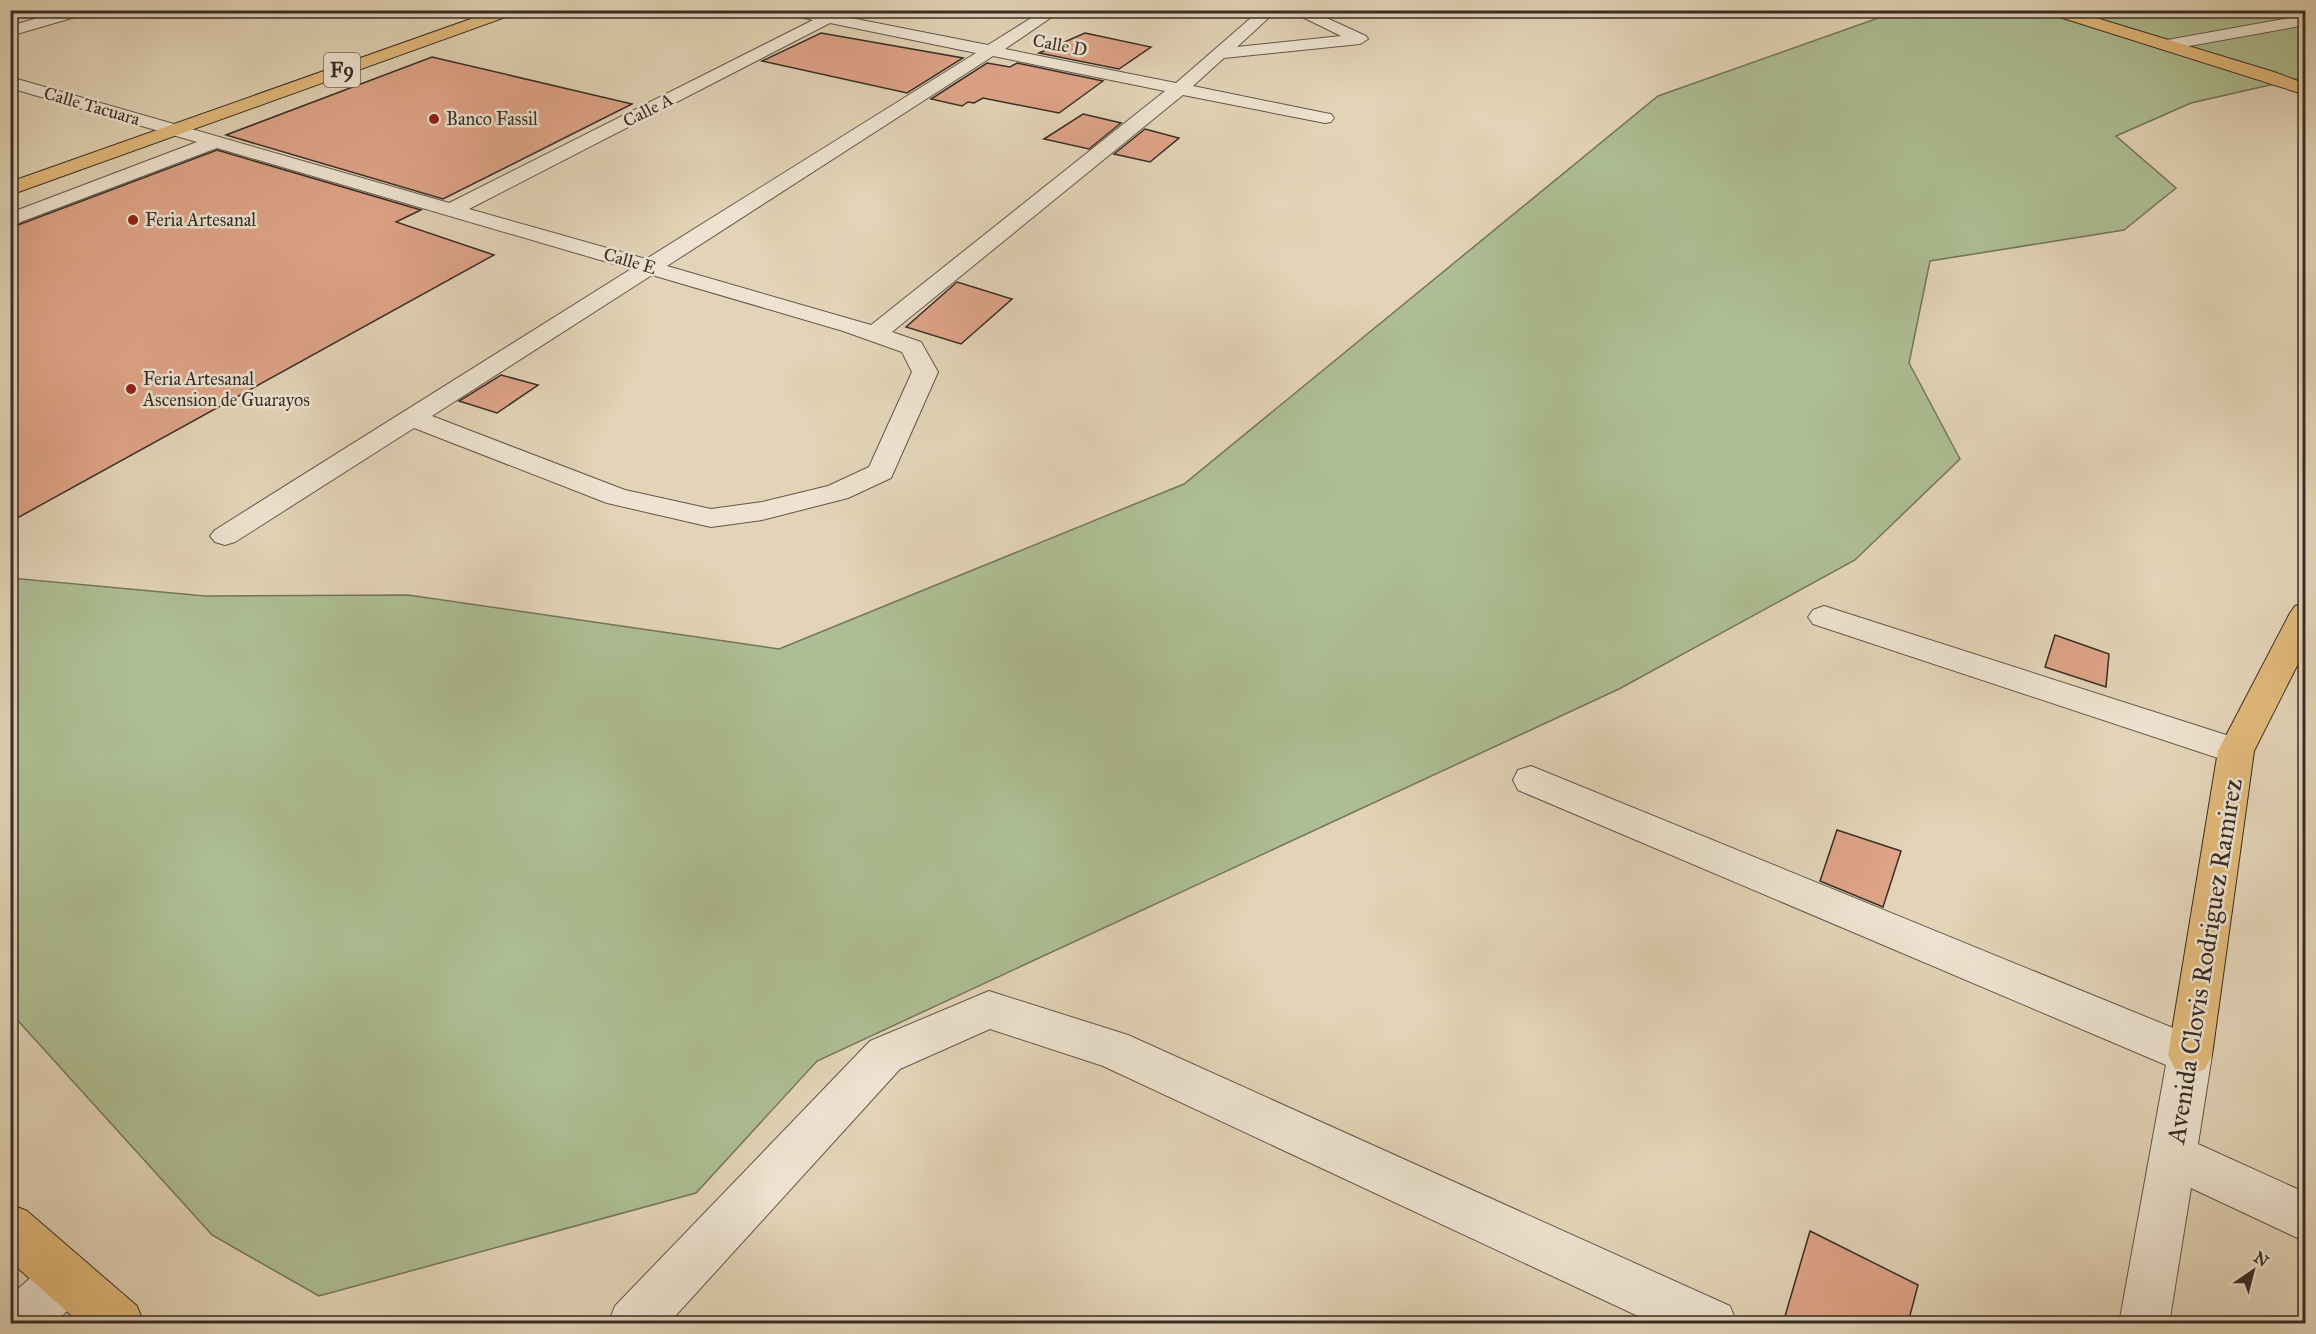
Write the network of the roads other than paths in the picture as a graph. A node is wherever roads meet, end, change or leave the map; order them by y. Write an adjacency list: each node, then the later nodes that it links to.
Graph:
1 (84, 10): 10 (street)
2 (512, 10): 18 (main road, F9)
3 (788, 10): 8 (street, Calle D)
4 (1055, 10): 12 (street)
5 (1270, 10): 13 (street)
6 (1295, 10): 13 (street)
7 (2052, 10): 11 (main road)
8 (835, 14): 12 (street, Calle D); 21 (street, Calle A)
9 (2306, 20): 11 (street)
10 (10, 31)
11 (2167, 45): 16 (main road)
12 (989, 51): 15 (street, Calle D); 23 (street)
13 (1219, 54): 15 (street)
14 (10, 82): 18 (street, Calle Tacuara)
15 (1180, 88): 17 (street, Calle D); 24 (street)
16 (2306, 90)
17 (1325, 118)
18 (173, 129): 19 (street, Calle Tacuara); 20 (main road, F9)
19 (214, 142): 21 (street, Calle E); 22 (street)
20 (10, 189)
21 (453, 209): 23 (street, Calle E)
22 (10, 220)
23 (650, 266): 24 (street, Calle E); 25 (street)
24 (875, 334): 25 (street, Calle E)
25 (412, 418): 26 (street)
26 (225, 536)
27 (1824, 617): 29 (street)
28 (2304, 624): 29 (main road, Avenida Clovis Rodriguez Ramirez)
29 (2236, 750): 31 (main road, Avenida Clovis Rodriguez Ramirez)
30 (1531, 780): 31 (street)
31 (2190, 1055): 32 (street, Avenida Clovis Rodriguez Ramirez)
32 (2174, 1157): 33 (street); 40 (street, Avenida Clovis Rodriguez Ramirez)
33 (2306, 1218)
34 (10, 1228): 35 (main road)
35 (65, 1279): 36 (street); 37 (main road)
36 (17, 1323)
37 (118, 1323)
38 (633, 1323): 39 (street)
39 (1712, 1323)
40 (2144, 1323)

